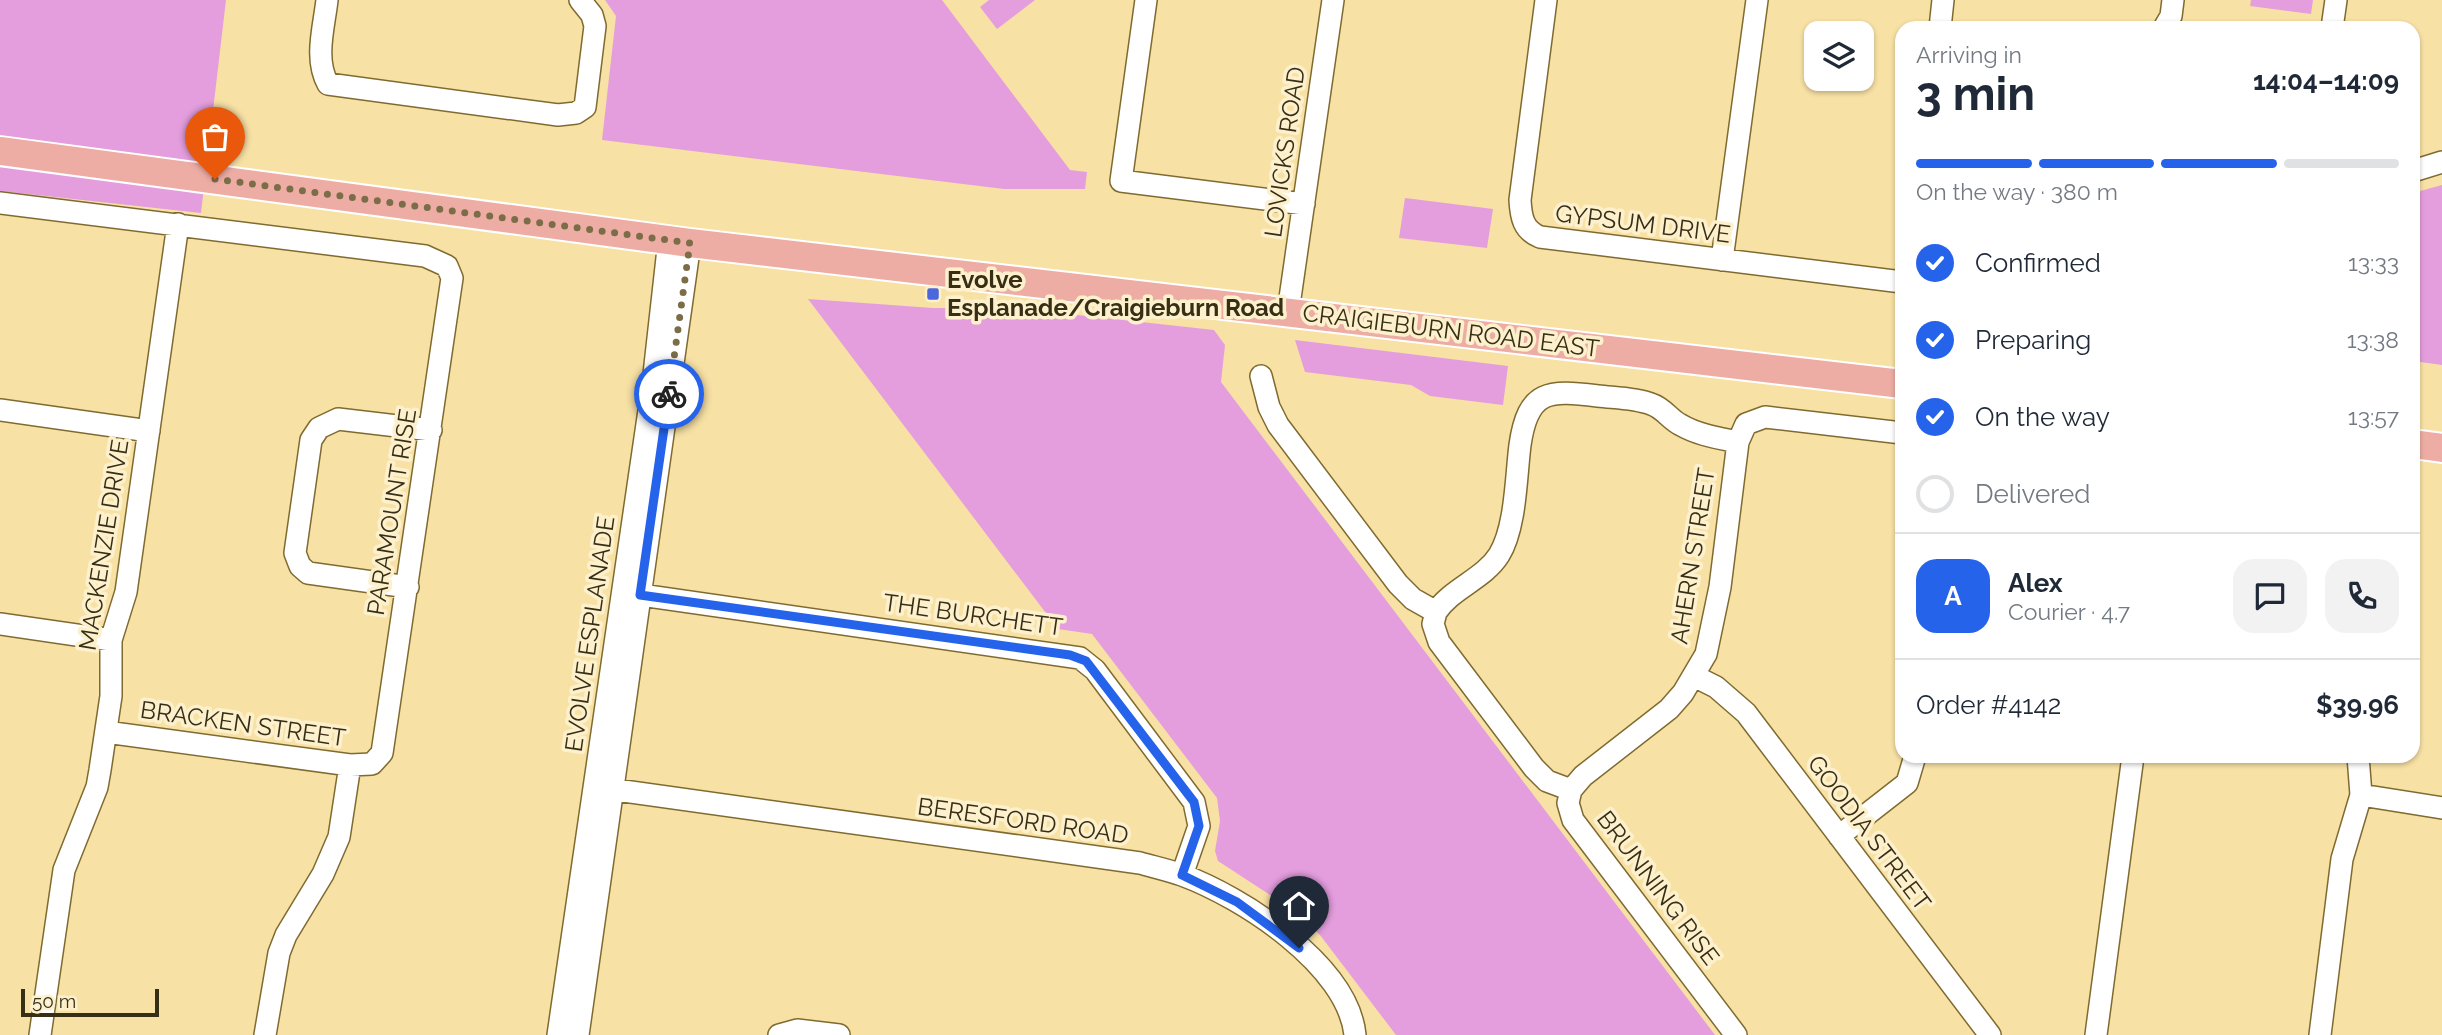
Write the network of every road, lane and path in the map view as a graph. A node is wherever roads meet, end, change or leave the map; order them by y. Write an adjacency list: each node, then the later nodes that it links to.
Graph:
1 (327, 0): 2 (street)
2 (580, 0)
3 (1146, 0): 17 (street)
4 (1334, 0): 17 (street, LOVICKS ROAD)
5 (1546, 0): 20 (street, GYPSUM DRIVE)
6 (1757, 0): 20 (street)
7 (1943, 0): 10 (street)
8 (2173, 0): 11 (street)
9 (2336, 0): 12 (street)
10 (1941, 21)
11 (2168, 21)
12 (2333, 21)
13 (0, 151): 19 (main road, CRAIGIEBURN ROAD EAST)
14 (2442, 162): 15 (street)
15 (2420, 169)
16 (0, 204): 18 (street)
17 (1304, 204): 22 (street, LOVICKS ROAD)
18 (178, 224): 26 (street, PARAMOUNT RISE); 27 (street, MACKENZIE DRIVE)
19 (680, 241): 22 (main road, CRAIGIEBURN ROAD EAST); 33 (street, EVOLVE ESPLANADE)
20 (1722, 260): 21 (street, GYPSUM DRIVE)
21 (1895, 281)
22 (1288, 312): 24 (main road, CRAIGIEBURN ROAD EAST)
23 (1261, 376): 34 (street)
24 (1895, 383)
25 (0, 410): 27 (street)
26 (431, 430): 32 (street, PARAMOUNT RISE); 32 (street)
27 (149, 431): 36 (street, MACKENZIE DRIVE)
28 (1895, 432): 29 (street)
29 (1738, 442): 34 (street); 37 (street, AHERN STREET)
30 (2420, 445): 31 (main road)
31 (2442, 448)
32 (408, 587): 42 (street, PARAMOUNT RISE)
33 (631, 593): 44 (street, EVOLVE ESPLANADE); 49 (street, THE BURCHETT)
34 (1436, 612): 45 (street)
35 (0, 624): 36 (street)
36 (111, 640): 38 (street, MACKENZIE DRIVE)
37 (1694, 676): 45 (street, AHERN STREET); 48 (street, GOODIA STREET)
38 (106, 732): 43 (street, BRACKEN STREET); 50 (street, MACKENZIE DRIVE)
39 (1913, 763): 48 (street)
40 (2132, 763): 59 (street)
41 (2359, 763): 46 (street)
42 (372, 764): 43 (street, BRACKEN STREET)
43 (350, 765): 51 (street)
44 (604, 788): 49 (street, BERESFORD ROAD); 52 (street, EVOLVE ESPLANADE); 53 (street, EVOLVE ESPLANADE)
45 (1571, 790): 57 (street, BRUNNING RISE)
46 (2361, 795): 47 (street); 60 (street)
47 (2442, 808)
48 (1839, 836): 58 (street, GOODIA STREET)
49 (1182, 875): 56 (street, BERESFORD ROAD)
50 (40, 1035)
51 (265, 1035)
52 (558, 1035)
53 (578, 1035)
54 (779, 1035): 55 (street)
55 (839, 1035)
56 (1355, 1035)
57 (1736, 1035)
58 (1990, 1035)
59 (2096, 1035)
60 (2320, 1035)

